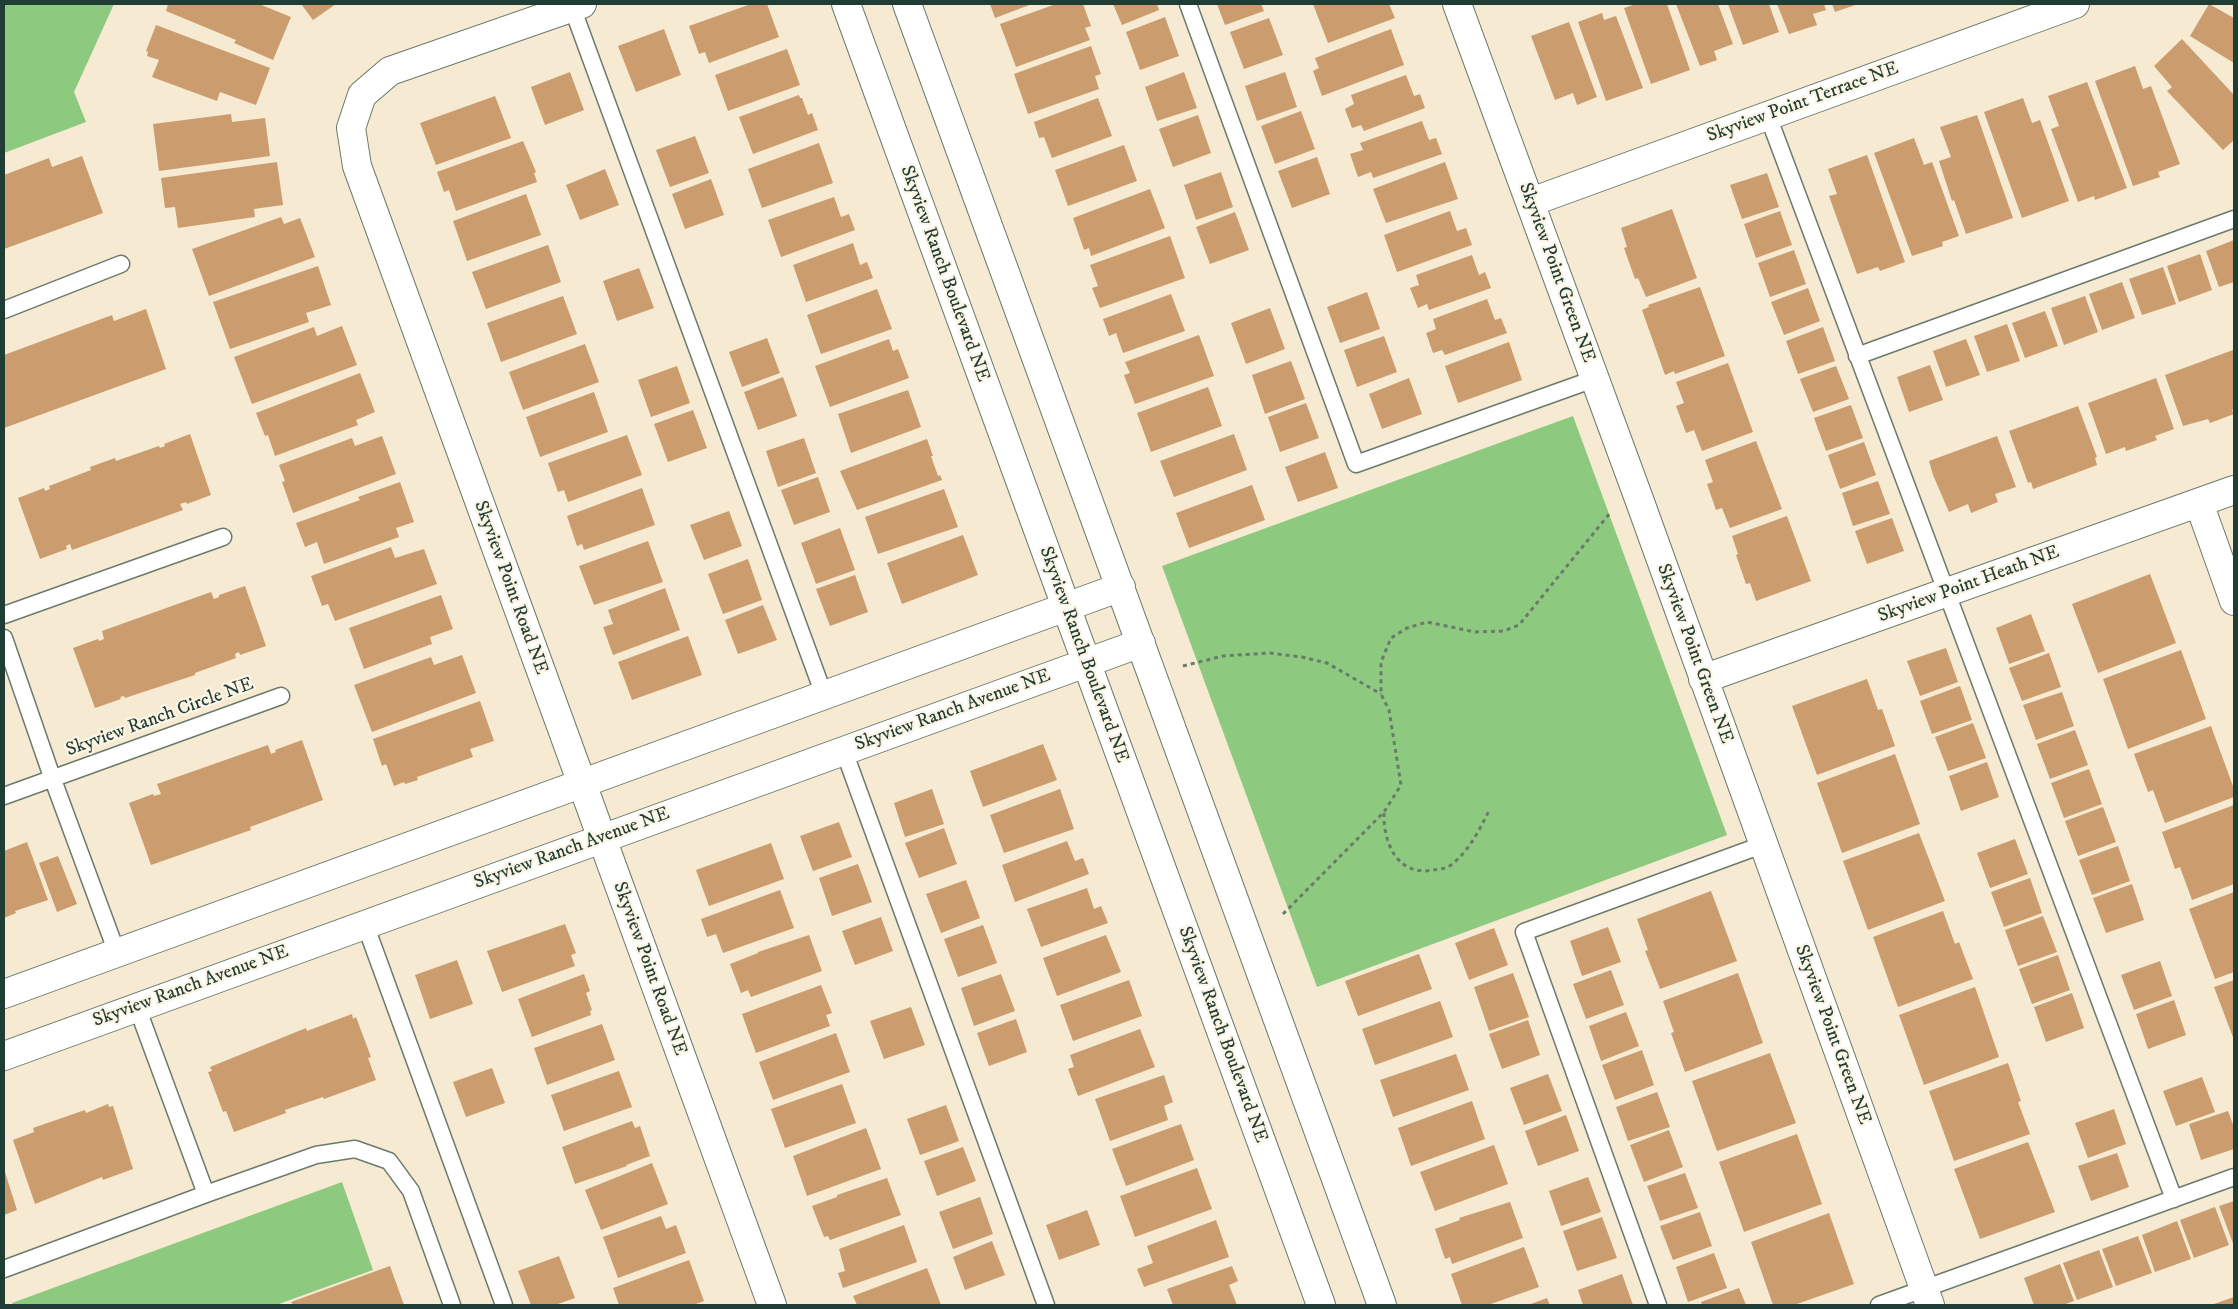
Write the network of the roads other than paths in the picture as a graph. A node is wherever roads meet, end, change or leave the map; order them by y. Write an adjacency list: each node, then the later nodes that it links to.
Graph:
1 (846, 4): 20 (street, Skyview Ranch Boulevard NE)
2 (907, 4): 17 (street)
3 (1188, 4): 13 (lane)
4 (1457, 4): 8 (street, Skyview Point Green NE)
5 (2075, 4): 7 (street, Skyview Point Terrace NE)
6 (577, 6): 26 (lane); 30 (street, Skyview Point Road NE)
7 (1768, 116): 8 (street, Skyview Point Terrace NE); 12 (lane)
8 (1530, 202): 13 (street, Skyview Point Green NE)
9 (2234, 219): 12 (lane)
10 (121, 264): 11 (lane)
11 (4, 310)
12 (1857, 356): 18 (lane)
13 (1594, 379): 25 (street, Skyview Point Green NE)
14 (2234, 490): 15 (street, Skyview Point Heath NE)
15 (2199, 503): 18 (street, Skyview Point Heath NE); 19 (street)
16 (223, 537): 21 (lane)
17 (1121, 587): 20 (street); 23 (street)
18 (1945, 593): 25 (street, Skyview Point Heath NE); 41 (lane)
19 (2234, 601)
20 (1066, 606): 24 (street, Skyview Ranch Boulevard NE); 26 (street)
21 (4, 615)
22 (4, 638): 29 (lane, Skyview Ranch Circle NE)
23 (1141, 643): 24 (street, Skyview Ranch Avenue NE); 49 (street)
24 (1086, 663): 28 (street, Skyview Ranch Avenue NE); 48 (street, Skyview Ranch Boulevard NE)
25 (1703, 679): 33 (street, Skyview Point Green NE)
26 (824, 695): 30 (street)
27 (280, 696): 29 (lane, Skyview Ranch Circle NE)
28 (844, 750): 32 (street, Skyview Ranch Avenue NE); 47 (lane)
29 (52, 777): 31 (lane, Skyview Ranch Circle NE); 35 (lane, Skyview Ranch Circle NE)
30 (581, 783): 32 (street, Skyview Point Road NE); 35 (street)
31 (4, 796)
32 (601, 838): 34 (street, Skyview Ranch Avenue NE); 46 (street, Skyview Point Road NE)
33 (1762, 845): 43 (street, Skyview Point Green NE); 50 (lane)
34 (365, 924): 37 (street, Skyview Ranch Avenue NE); 45 (lane)
35 (117, 953): 36 (street)
36 (4, 994)
37 (137, 1007): 38 (street, Skyview Ranch Avenue NE); 40 (lane)
38 (4, 1056)
39 (2234, 1177): 41 (lane)
40 (206, 1194): 42 (lane); 44 (lane)
41 (2174, 1198): 43 (lane)
42 (4, 1269)
43 (1927, 1297): 51 (lane)
44 (452, 1305)
45 (504, 1305)
46 (772, 1305)
47 (1046, 1305)
48 (1322, 1305)
49 (1382, 1305)
50 (1658, 1305)
51 (1879, 1305)

